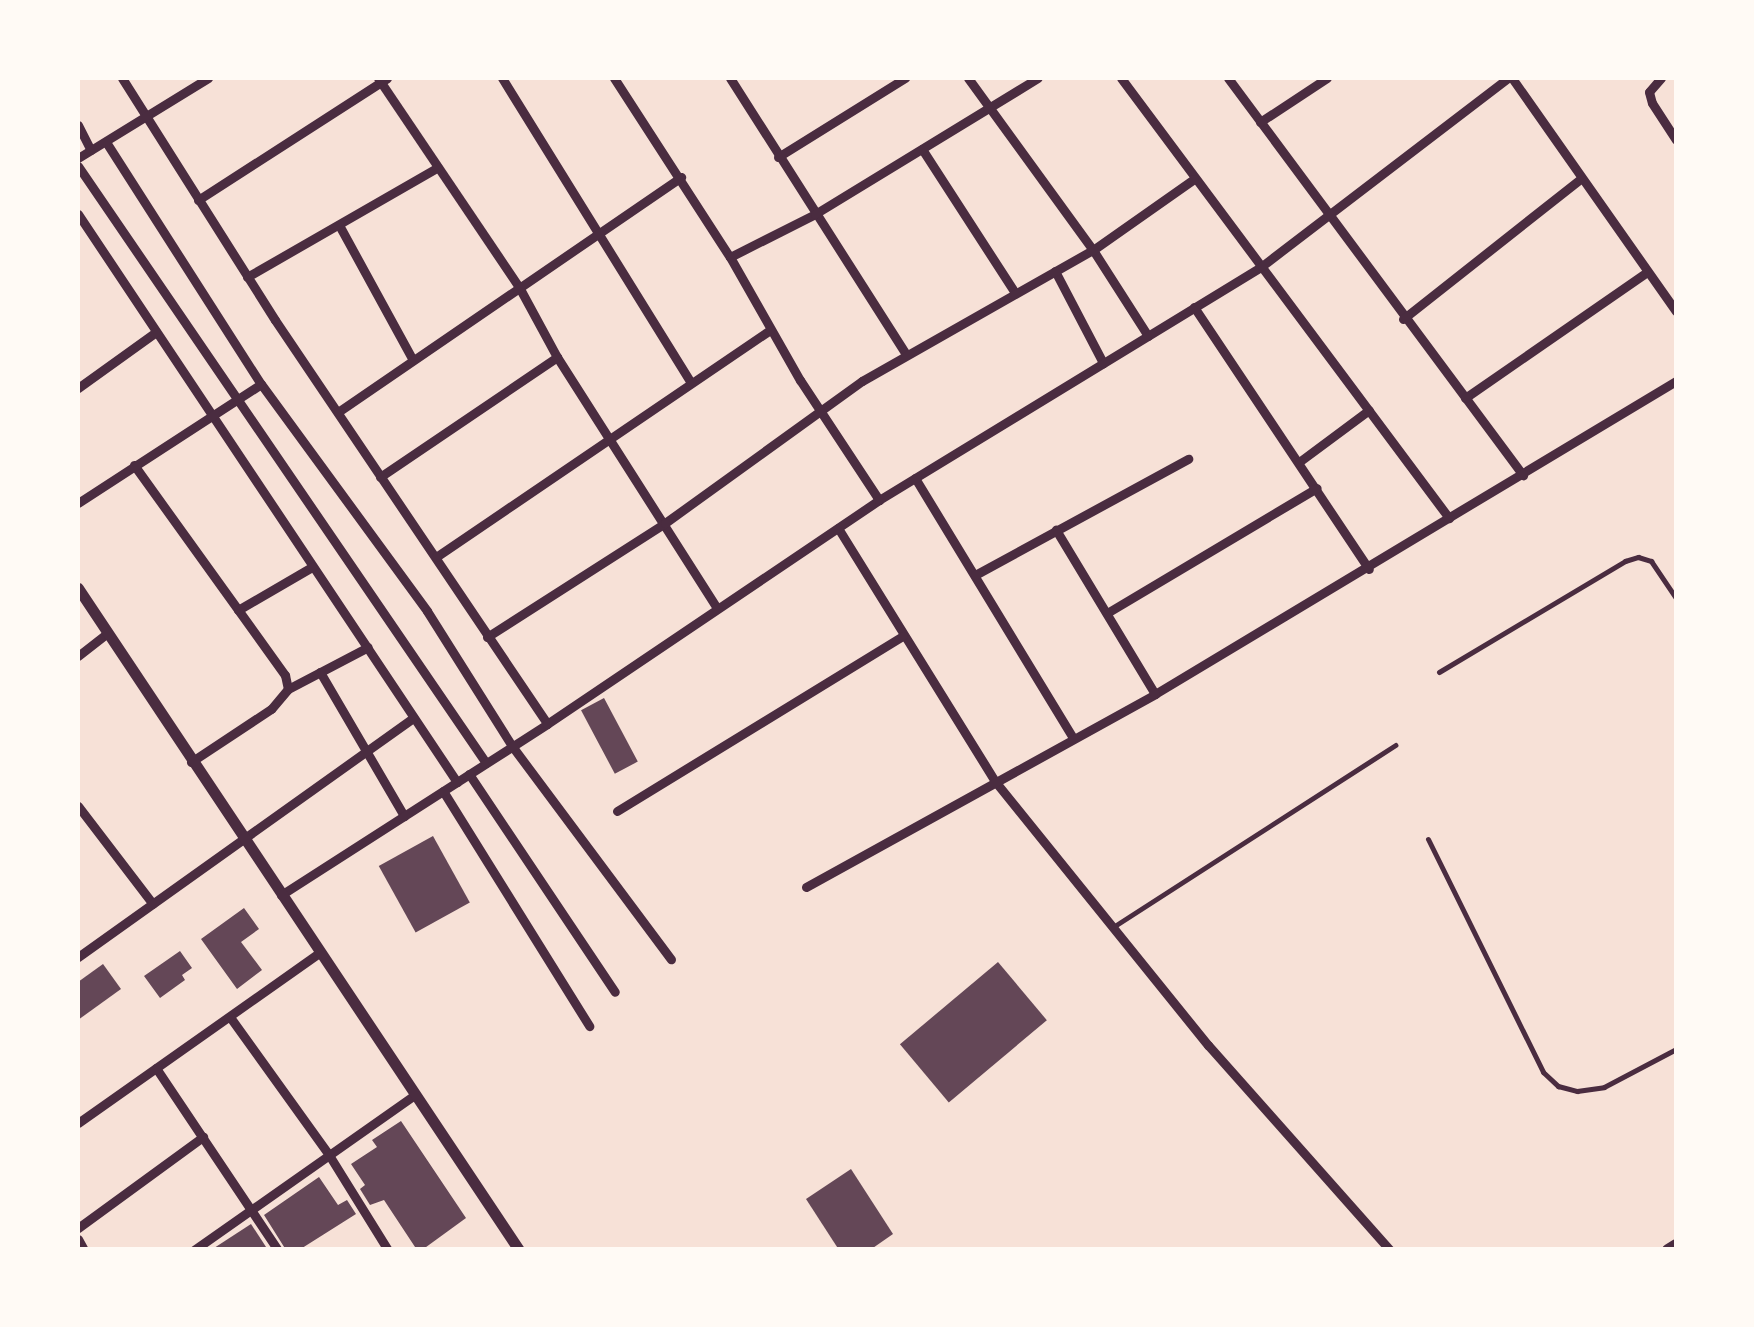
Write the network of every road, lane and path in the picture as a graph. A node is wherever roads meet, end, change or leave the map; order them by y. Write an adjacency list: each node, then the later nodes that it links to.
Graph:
1 (122, 78): 17 (street)
2 (208, 78): 17 (street)
3 (502, 78): 36 (street)
4 (614, 78): 28 (street)
5 (732, 78): 24 (street)
6 (905, 78): 24 (street)
7 (968, 78): 16 (street)
8 (1038, 78): 15 (street)
9 (1120, 78): 29 (street)
10 (1228, 78): 18 (street)
11 (1327, 78): 18 (street)
12 (1510, 78): 30 (street); 34 (street)
13 (1660, 78): 20 (street)
14 (382, 79): 27 (street); 31 (street)
15 (1026, 81): 16 (street)
16 (993, 108): 22 (street); 37 (street)
17 (145, 114): 21 (street); 31 (street)
18 (1260, 122): 34 (street)
19 (78, 125): 23 (street)
20 (1676, 140)
21 (106, 142): 23 (street); 57 (street)
22 (922, 149): 33 (street); 44 (street)
23 (91, 150): 25 (street)
24 (778, 157): 33 (street)
25 (78, 158)
26 (78, 166): 60 (street)
27 (438, 167): 35 (street); 43 (street)
28 (680, 178): 36 (street); 38 (street)
29 (1194, 179): 37 (street); 39 (street)
30 (1580, 179): 41 (street); 47 (street)
31 (198, 200): 42 (street)
32 (78, 214): 49 (street)
33 (815, 214): 38 (street); 51 (street)
34 (1328, 218): 39 (street); 47 (street)
35 (339, 225): 42 (street); 53 (street)
36 (596, 232): 43 (street); 55 (street)
37 (1093, 250): 40 (street); 50 (street)
38 (730, 257): 48 (street)
39 (1262, 266): 45 (street); 61 (street)
40 (1055, 271): 44 (street); 54 (street)
41 (1647, 272): 46 (street); 59 (street)
42 (248, 276): 63 (street)
43 (519, 288): 52 (street); 53 (street)
44 (1015, 292): 51 (street)
45 (1194, 307): 50 (street); 67 (street)
46 (1676, 310)
47 (1403, 319): 59 (street)
48 (770, 330): 55 (street); 62 (street)
49 (156, 332): 58 (street); 64 (street)
50 (1148, 336): 54 (street)
51 (906, 354): 62 (street)
52 (557, 357): 65 (street); 70 (street)
53 (413, 360): 63 (street)
54 (1104, 364): 71 (street)
55 (690, 381): 65 (street)
56 (1676, 381): 69 (street)
57 (262, 384): 60 (street); 101 (street)
58 (78, 388)
59 (1465, 398): 69 (street)
60 (234, 399): 64 (street); 104 (street)
61 (1368, 410): 67 (street); 75 (street)
62 (820, 411): 73 (street); 76 (street)
63 (338, 412): 70 (street)
64 (212, 413): 68 (street); 80 (street)
65 (613, 440): 76 (street); 79 (street)
66 (1188, 459): 78 (street)
67 (1300, 462): 72 (street)
68 (134, 464): 74 (street); 86 (street)
69 (1522, 475): 75 (street)
70 (380, 477): 79 (street)
71 (915, 478): 73 (street); 82 (street)
72 (1317, 488): 81 (street); 87 (street)
73 (879, 500): 77 (street)
74 (78, 503)
75 (1449, 518): 81 (street)
76 (665, 523): 85 (street); 90 (street)
77 (838, 528): 85 (street); 89 (street)
78 (1056, 530): 82 (street); 87 (street)
79 (436, 557): 90 (street)
80 (312, 566): 86 (street); 91 (street)
81 (1370, 569): 96 (street)
82 (975, 575): 99 (street)
83 (78, 588): 88 (street)
84 (1676, 598): 94 (lane)
85 (716, 607): 98 (street)
86 (238, 610): 95 (street)
87 (1107, 613): 96 (street)
88 (106, 633): 92 (street); 103 (street)
89 (903, 636): 106 (street); 110 (street)
90 (487, 637): 98 (street)
91 (368, 646): 93 (street); 97 (street)
92 (78, 656)
93 (320, 672): 95 (street); 102 (street)
94 (1439, 672)
95 (288, 688): 103 (street)
96 (1155, 694): 99 (street)
97 (413, 718): 102 (street); 107 (street)
98 (547, 724): 101 (street)
99 (1073, 738): 106 (street)
100 (1394, 745): 117 (lane)
101 (512, 746): 104 (street); 120 (street)
102 (367, 751): 111 (street); 113 (street)
103 (191, 762): 113 (street)
104 (486, 763): 105 (street)
105 (469, 774): 107 (street); 121 (street)
106 (994, 780): 114 (street); 117 (street)
107 (457, 782): 108 (street)
108 (443, 790): 111 (street); 123 (street)
109 (78, 806): 116 (street)
110 (617, 812)
111 (404, 816): 115 (street)
112 (1428, 838): 124 (lane)
113 (243, 840): 115 (street); 116 (street)
114 (806, 888)
115 (282, 895): 118 (street)
116 (152, 904): 119 (street)
117 (1113, 927): 139 (street)
118 (318, 954): 122 (street); 126 (street)
119 (78, 957)
120 (671, 959)
121 (616, 992)
122 (230, 1017): 125 (street); 129 (street)
123 (589, 1026)
124 (1676, 1049)
125 (156, 1068): 127 (street); 128 (street)
126 (413, 1096): 129 (street); 138 (street)
127 (78, 1123)
128 (204, 1136): 130 (street); 131 (street)
129 (329, 1155): 130 (street); 137 (street)
130 (253, 1208): 135 (street); 136 (street)
131 (78, 1228)
132 (78, 1239): 134 (street)
133 (1676, 1244): 140 (main road)
134 (84, 1250)
135 (194, 1250)
136 (278, 1250)
137 (388, 1250)
138 (519, 1250)
139 (1390, 1250)
140 (1668, 1250)

